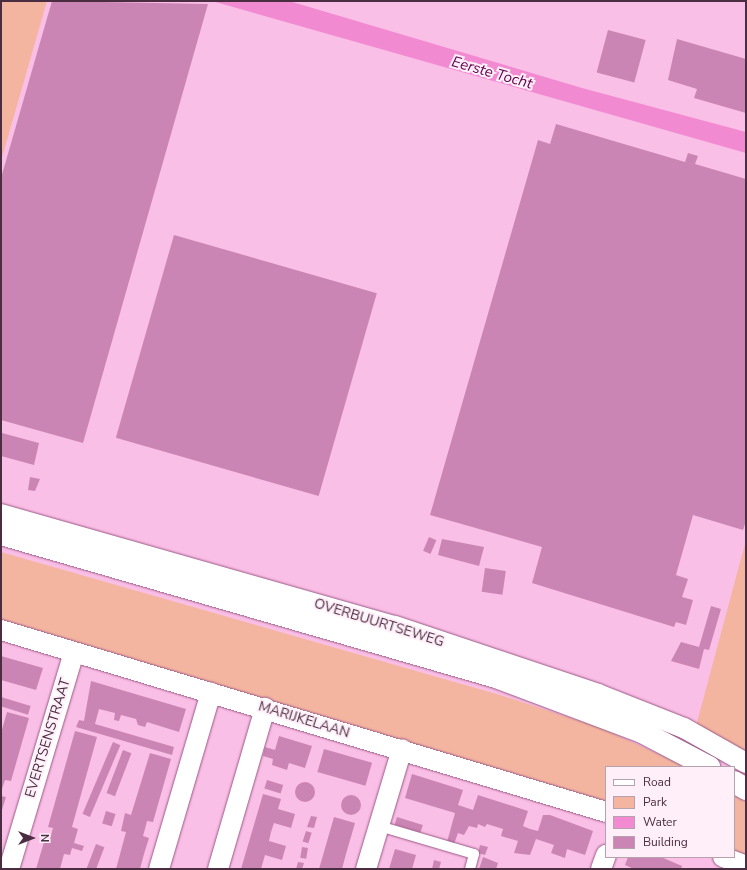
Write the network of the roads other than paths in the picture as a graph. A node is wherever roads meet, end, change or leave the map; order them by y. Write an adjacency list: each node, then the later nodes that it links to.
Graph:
1 (1, 514): 8 (street, OVERBUURTSEWEG)
2 (1, 534): 9 (main road, OVERBUURTSEWEG)
3 (1, 630): 4 (street, MARIJKELAAN)
4 (74, 653): 5 (street, MARIJKELAAN); 17 (street, EVERTSENSTRAAT)
5 (211, 692): 6 (street, MARIJKELAAN); 18 (street)
6 (265, 708): 7 (street, MARIJKELAAN); 19 (street)
7 (402, 749): 12 (street, MARIJKELAAN); 13 (street)
8 (746, 763)
9 (707, 766)
10 (735, 783): 11 (main road)
11 (746, 789)
12 (605, 812)
13 (379, 826): 20 (street); 21 (lane)
14 (605, 858): 22 (street)
15 (726, 858): 16 (street)
16 (746, 866)
17 (9, 869)
18 (159, 869)
19 (218, 869)
20 (366, 869)
21 (470, 869)
22 (601, 869)

